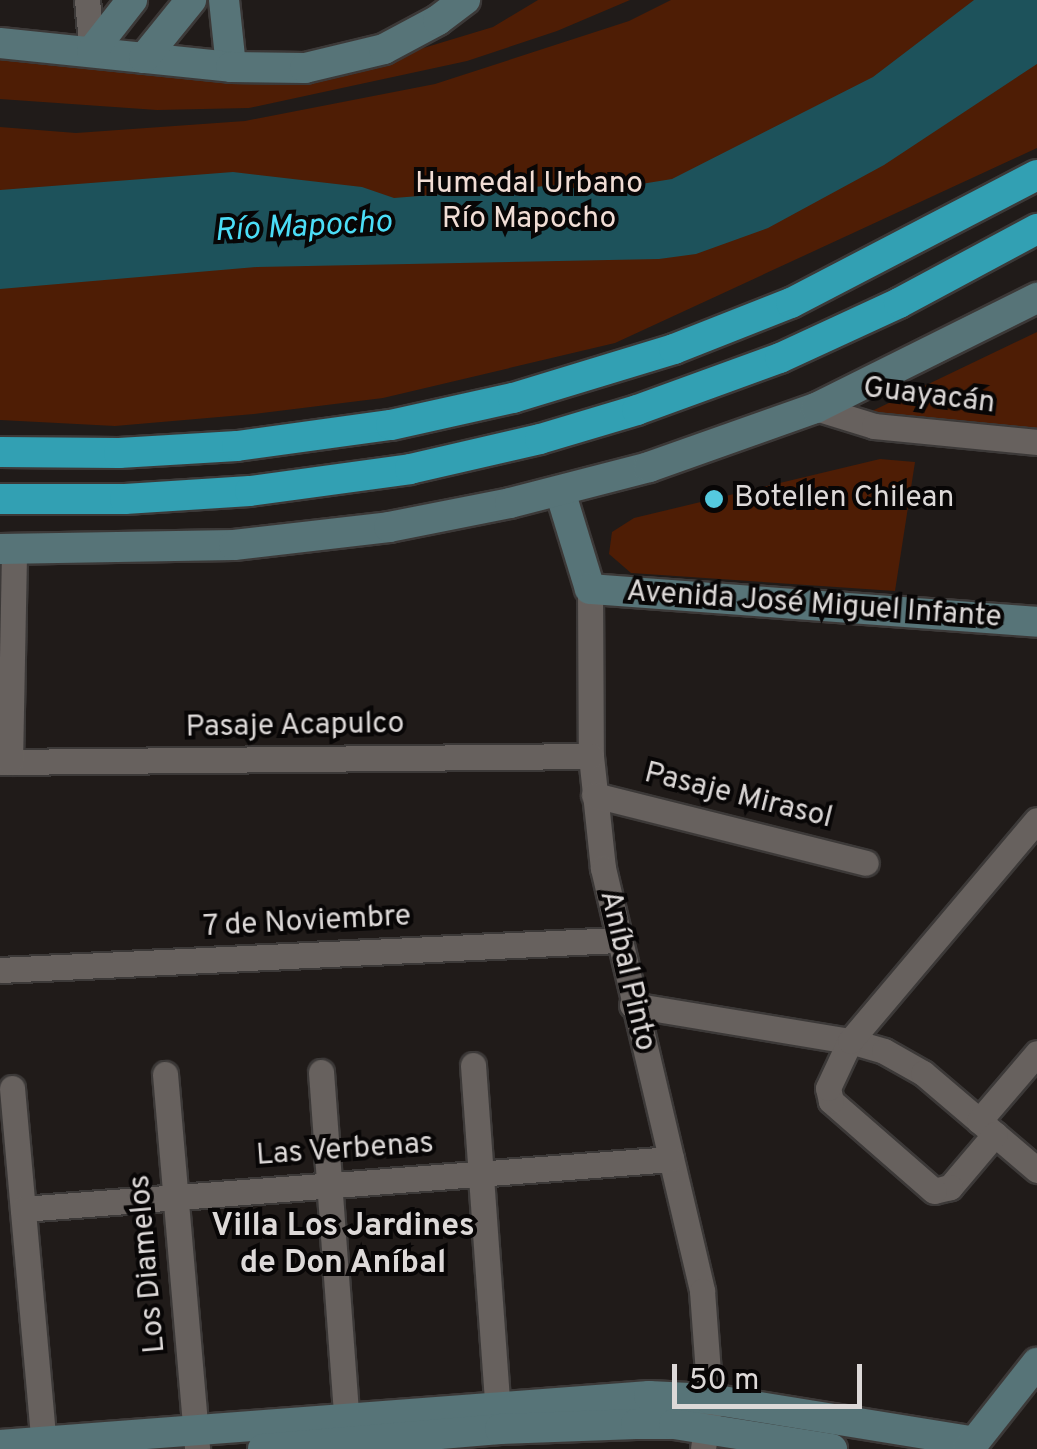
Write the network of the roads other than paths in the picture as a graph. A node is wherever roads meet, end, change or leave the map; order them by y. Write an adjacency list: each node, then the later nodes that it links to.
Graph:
1 (87, 0): 7 (street)
2 (132, 0): 7 (street)
3 (191, 0): 8 (street)
4 (224, 0): 9 (street)
5 (464, 0): 9 (street)
6 (0, 43): 7 (street)
7 (92, 51): 8 (street)
8 (144, 58): 9 (street)
9 (232, 68)
10 (1037, 174): 15 (highway)
11 (1037, 228): 17 (highway)
12 (1037, 298): 13 (street)
13 (816, 408): 14 (street, Guayacán); 16 (street)
14 (1037, 442)
15 (0, 452)
16 (560, 491): 18 (street); 19 (street, Aníbal Pinto)
17 (0, 499)
18 (7, 549): 22 (street)
19 (590, 589): 20 (street, Avenida José Miguel Infante); 21 (street, Aníbal Pinto)
20 (1037, 622)
21 (590, 756): 22 (street, Pasaje Acapulco); 23 (street, Aníbal Pinto)
22 (5, 762)
23 (594, 795): 25 (street, Pasaje Mirasol); 26 (street, Aníbal Pinto)
24 (1037, 820): 29 (street)
25 (866, 863)
26 (616, 940): 27 (street, 7 de Noviembre); 28 (street, Aníbal Pinto)
27 (0, 970)
28 (632, 1005): 29 (street); 36 (street, Aníbal Pinto)
29 (850, 1041): 35 (street); 35 (street)
30 (1037, 1053): 35 (street)
31 (473, 1065): 38 (street)
32 (321, 1072): 39 (street)
33 (165, 1074): 40 (street, Los Diamelos)
34 (12, 1088): 41 (street)
35 (987, 1128): 37 (street)
36 (672, 1159): 38 (street, Las Verbenas); 44 (street, Aníbal Pinto)
37 (1037, 1170)
38 (481, 1174): 39 (street, Las Verbenas); 43 (street)
39 (329, 1185): 40 (street, Las Verbenas); 45 (street)
40 (176, 1197): 41 (street, Las Verbenas); 46 (street, Los Diamelos)
41 (23, 1209): 48 (street)
42 (1037, 1363): 49 (street)
43 (499, 1418): 44 (street); 45 (street)
44 (707, 1426): 49 (street); 51 (street)
45 (348, 1430): 46 (street); 50 (street)
46 (196, 1439): 48 (street)
47 (0, 1445): 48 (street)
48 (44, 1446)
49 (972, 1446)
50 (263, 1449)
51 (832, 1449)

